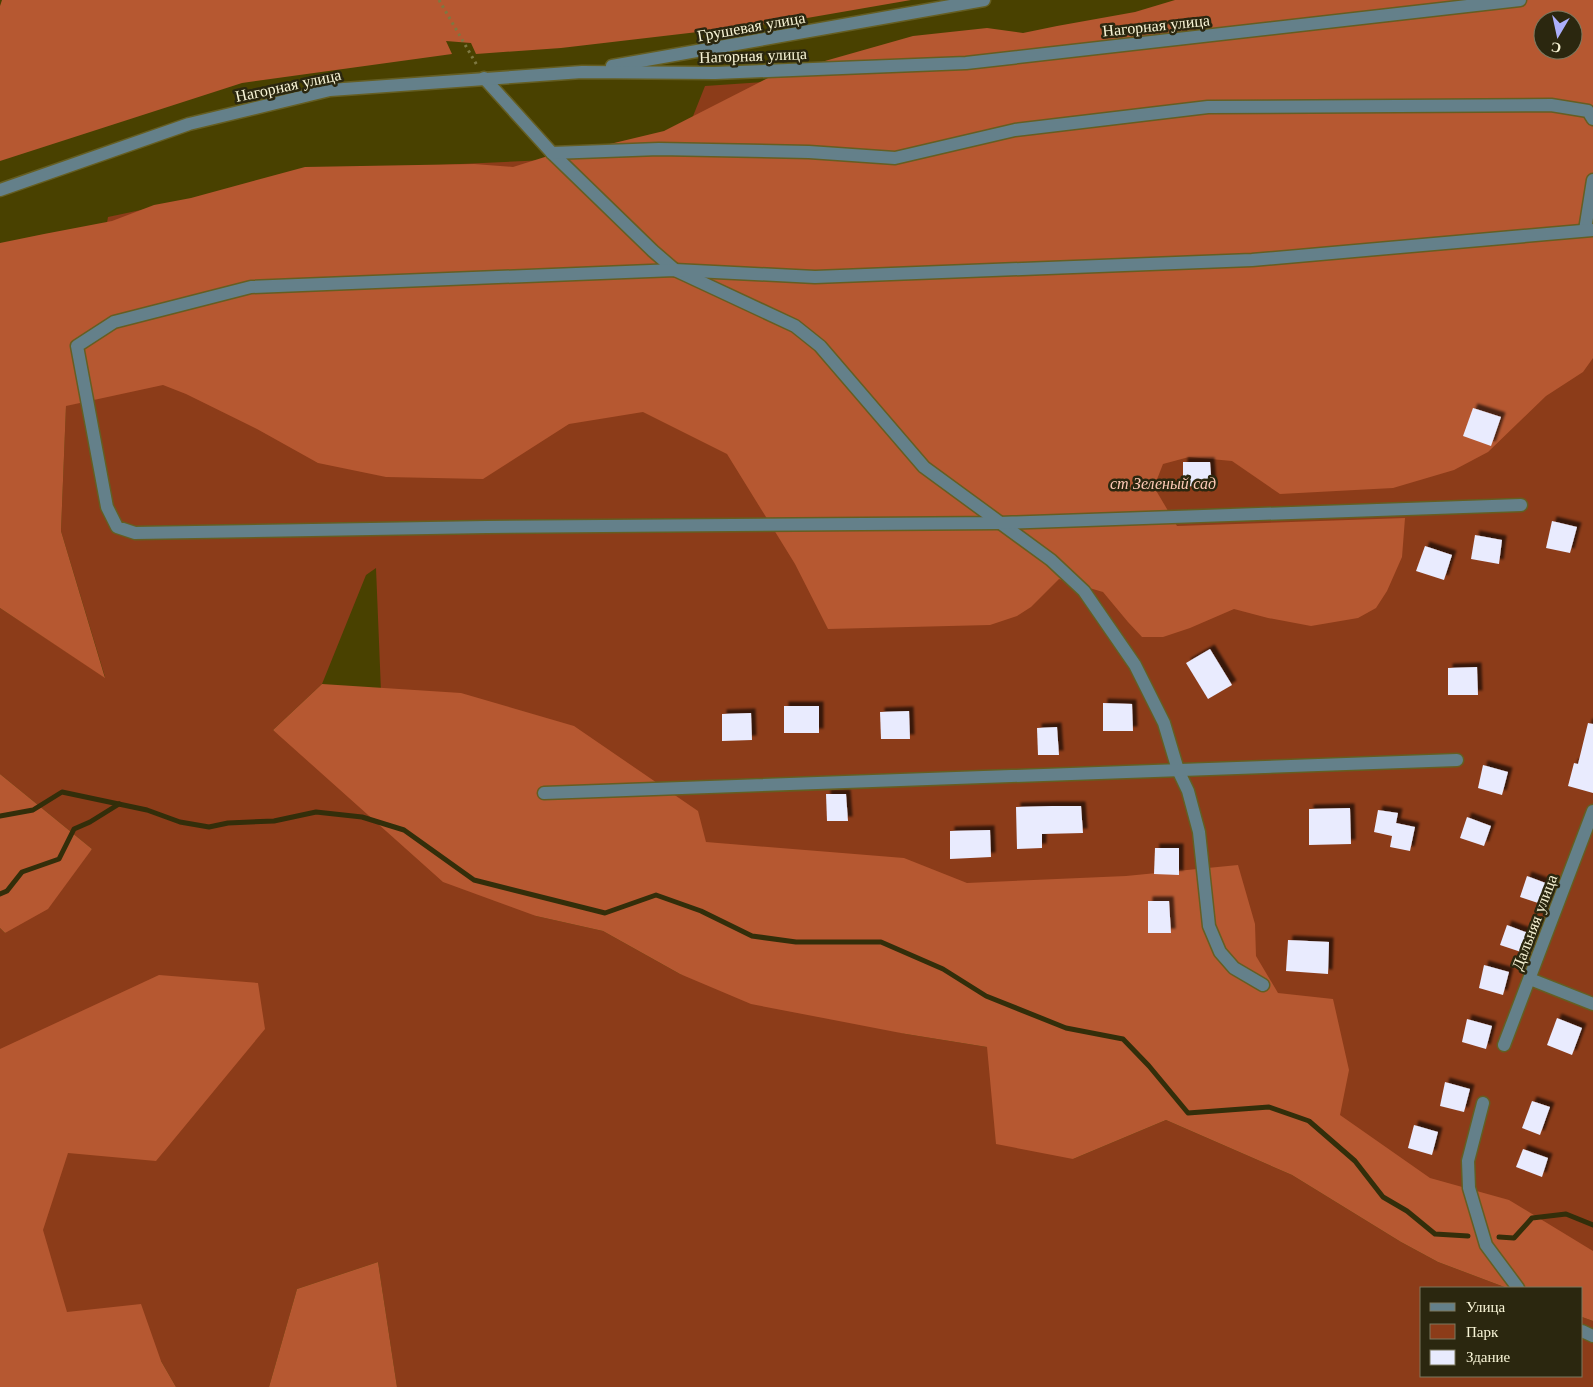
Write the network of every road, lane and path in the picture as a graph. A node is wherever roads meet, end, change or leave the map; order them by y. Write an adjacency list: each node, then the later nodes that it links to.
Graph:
1 (439, 0): 5 (path)
2 (984, 0): 4 (street, Грушевая улица)
3 (1520, 0): 4 (street, Нагорная улица)
4 (582, 72): 5 (street, Нагорная улица)
5 (484, 78): 7 (street); 9 (street, Нагорная улица)
6 (1593, 118): 7 (street)
7 (552, 153): 11 (street)
8 (1593, 180): 10 (street)
9 (0, 190)
10 (1589, 230): 11 (street)
11 (675, 270): 13 (street); 13 (street)
12 (1520, 505): 13 (street)
13 (1000, 523): 15 (street)
14 (1456, 760): 15 (street)
15 (1178, 770): 16 (street); 19 (street)
16 (544, 792)
17 (1593, 811): 18 (street, Дальняя улица)
18 (1530, 979): 20 (street); 21 (street, Дальняя улица)
19 (1263, 985)
20 (1593, 1004)
21 (1504, 1044)
22 (1483, 1103): 23 (street)
23 (1517, 1287)

